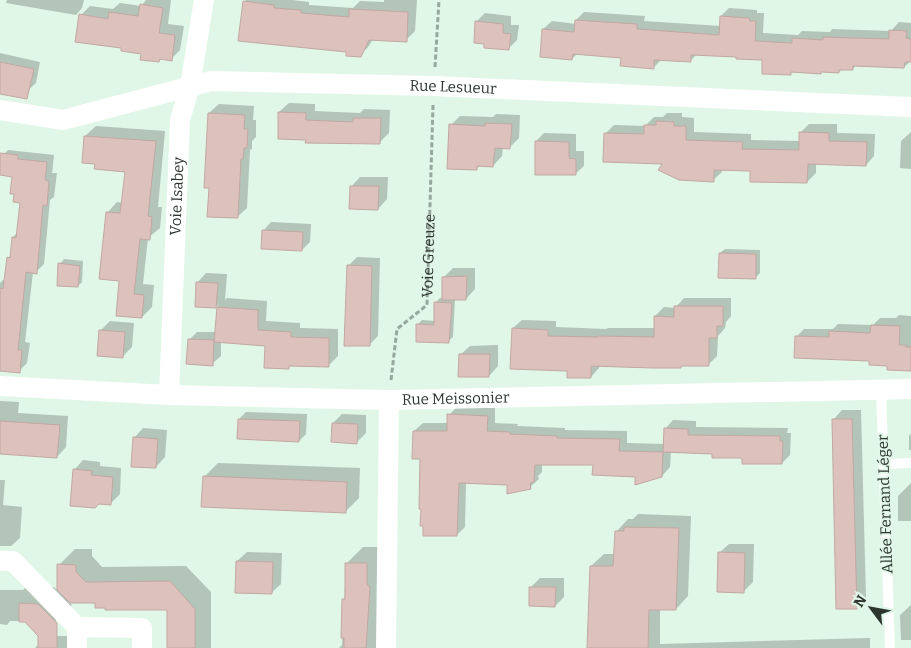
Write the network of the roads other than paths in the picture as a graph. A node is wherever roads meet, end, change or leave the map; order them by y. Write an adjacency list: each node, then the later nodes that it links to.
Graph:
1 (204, 0): 2 (street, Voie Isabey)
2 (190, 86): 3 (street, Rue Lesueur); 4 (street, Rue Lesueur); 8 (street, Voie Isabey)
3 (911, 107)
4 (0, 110)
5 (0, 386): 8 (street, Rue Meissonier)
6 (881, 390): 7 (street, Rue Meissonier); 9 (street, Rue Meissonier); 11 (lane, Allée Fernand Léger)
7 (911, 390)
8 (169, 395): 9 (street, Rue Meissonier)
9 (389, 400): 16 (street)
10 (911, 463): 11 (lane)
11 (884, 464): 17 (lane, Allée Fernand Léger)
12 (0, 560): 13 (street)
13 (77, 628): 14 (street); 15 (street)
14 (76, 648)
15 (142, 648)
16 (386, 648)
17 (890, 648)

